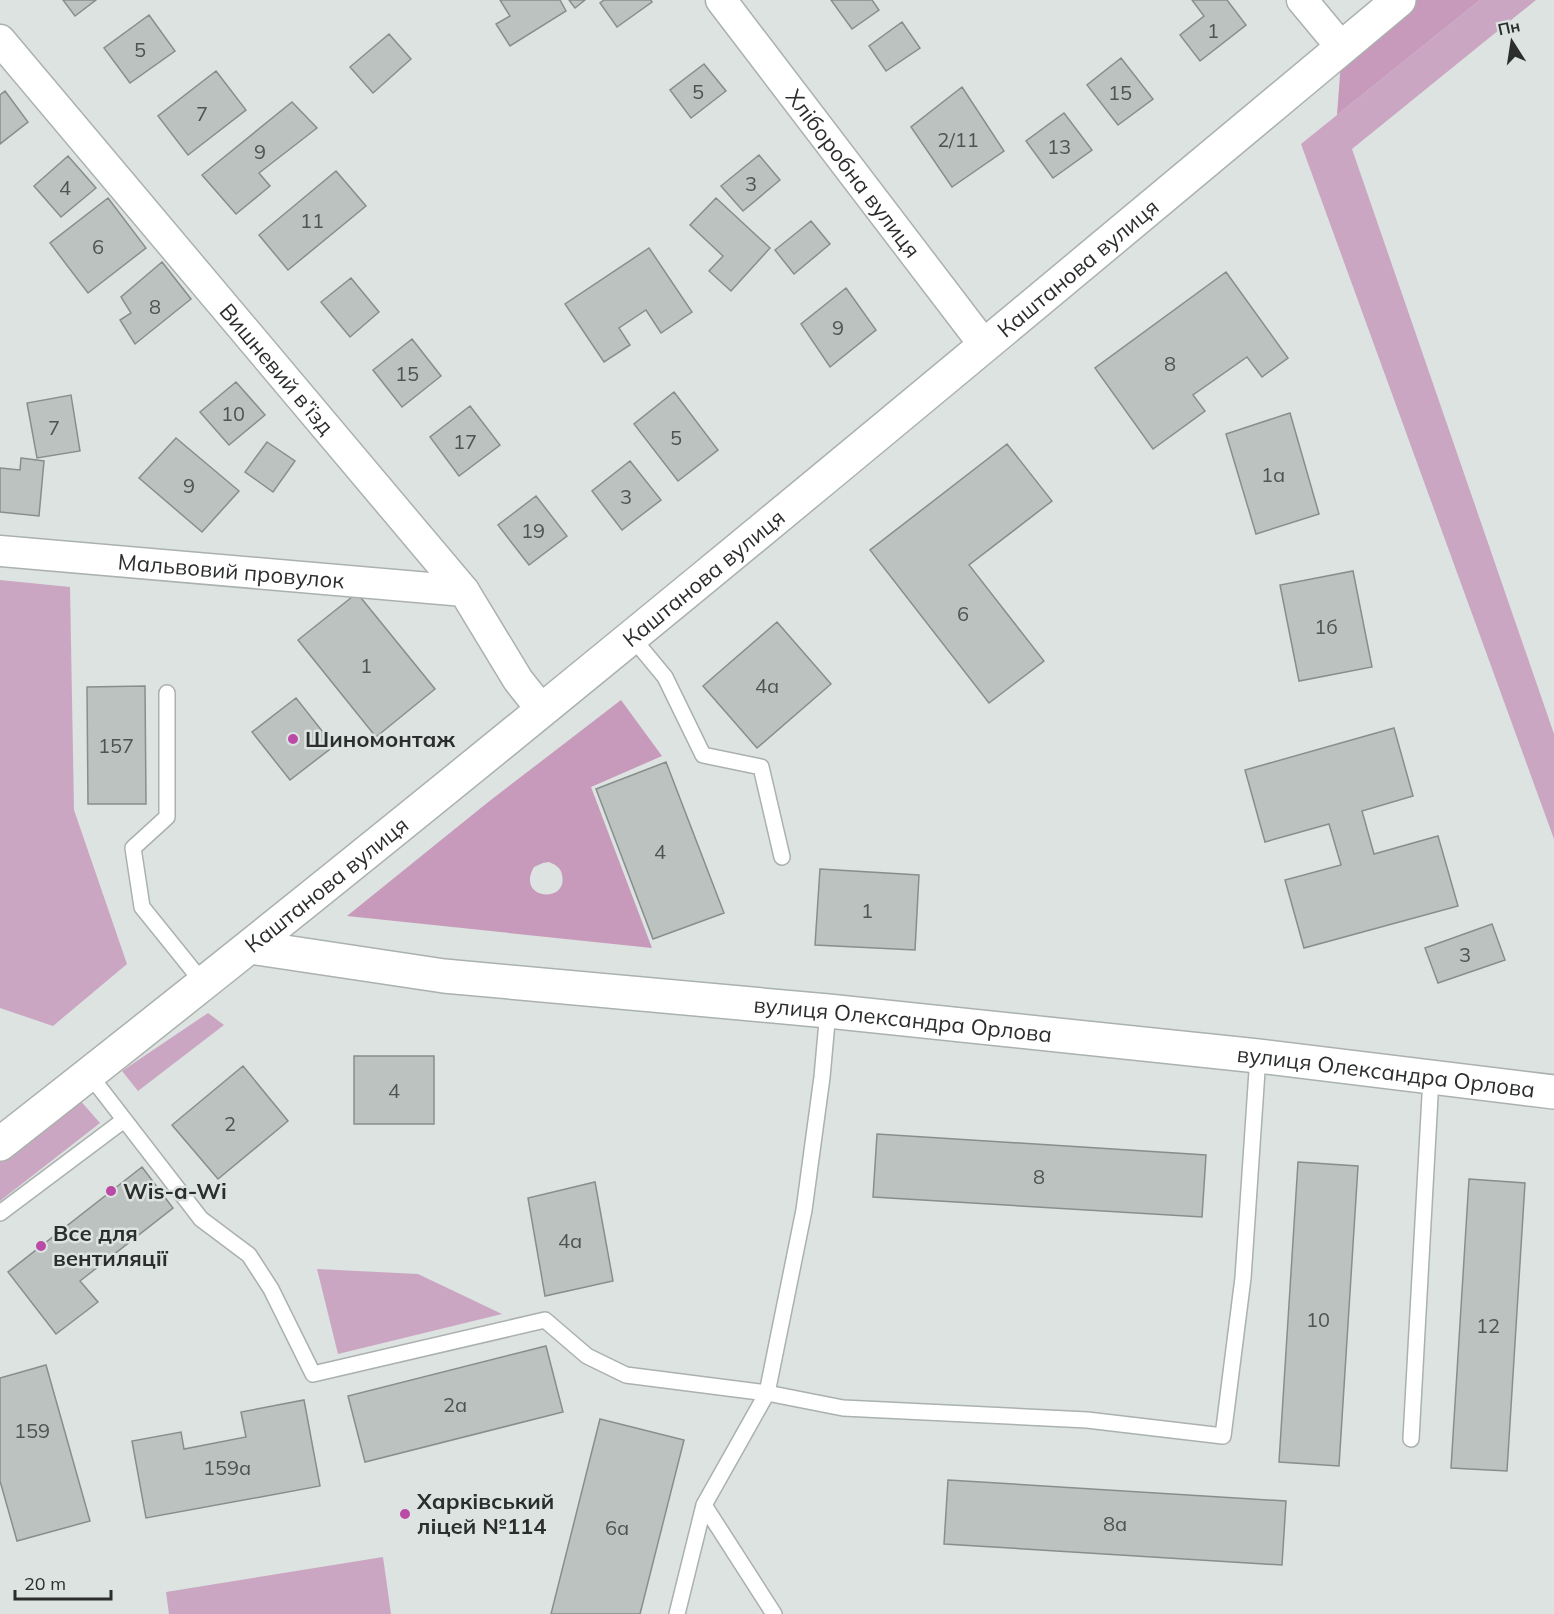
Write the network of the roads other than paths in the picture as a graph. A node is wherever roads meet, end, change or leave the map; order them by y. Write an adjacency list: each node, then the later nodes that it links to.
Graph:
1 (721, 0): 6 (street, Хліборобна вулиця)
2 (1302, 0): 5 (street)
3 (1399, 0): 5 (street, Каштанова вулиця)
4 (0, 40): 8 (street, Вишневий в’їзд)
5 (1342, 48): 6 (street, Каштанова вулиця)
6 (986, 346): 9 (street, Каштанова вулиця)
7 (0, 551): 8 (street, Мальвовий провулок)
8 (464, 591): 11 (street, Вишневий в’їзд)
9 (631, 636): 11 (street, Каштанова вулиця); 12 (lane)
10 (168, 693): 14 (lane)
11 (541, 710): 13 (street, Каштанова вулиця)
12 (782, 857)
13 (251, 946): 14 (street, Каштанова вулиця); 15 (street, вулиця Олександра Орлова)
14 (204, 984): 17 (street, Каштанова вулиця)
15 (828, 1011): 16 (street, вулиця Олександра Орлова); 23 (lane)
16 (1258, 1056): 18 (street, вулиця Олександра Орлова); 23 (lane)
17 (89, 1074): 20 (lane); 21 (street, Каштанова вулиця)
18 (1431, 1078): 19 (street, вулиця Олександра Орлова); 24 (lane)
19 (1554, 1092)
20 (124, 1120): 22 (lane); 23 (lane)
21 (0, 1144)
22 (0, 1213)
23 (767, 1393): 25 (lane)
24 (1411, 1439)
25 (705, 1505): 26 (lane); 27 (lane)
26 (677, 1614)
27 (774, 1614)

